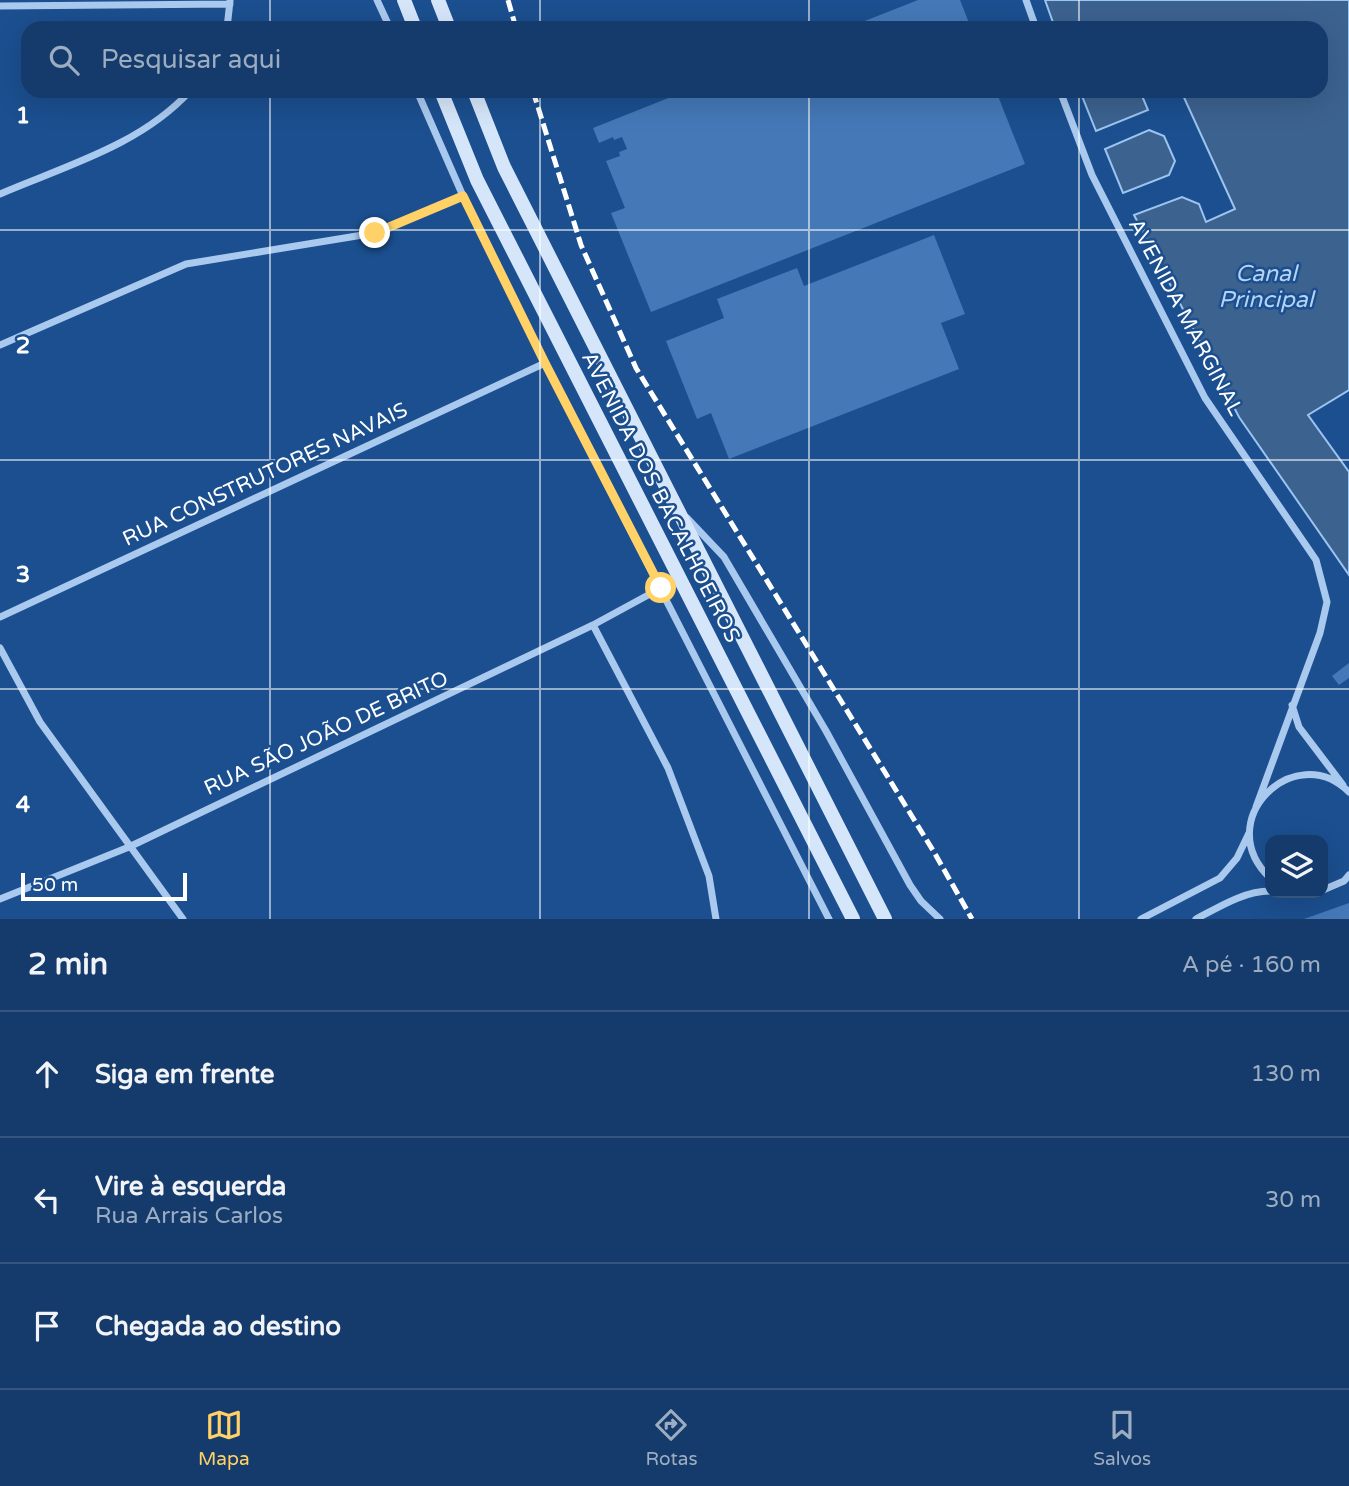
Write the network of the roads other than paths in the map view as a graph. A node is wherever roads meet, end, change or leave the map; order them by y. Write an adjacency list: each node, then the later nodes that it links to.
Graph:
1 (377, 0): 8 (street)
2 (404, 0): 9 (main road)
3 (438, 0): 10 (main road)
4 (1026, 0): 11 (street)
5 (230, 2): 6 (street); 7 (street)
6 (0, 6)
7 (228, 21)
8 (387, 21)
9 (412, 21)
10 (446, 21)
11 (1034, 21)
12 (184, 98): 17 (street)
13 (420, 98): 18 (street)
14 (444, 98): 39 (main road, AVENIDA DOS BACALHOEIROS)
15 (477, 98): 21 (main road, AVENIDA DOS BACALHOEIROS)
16 (1063, 98): 26 (street, AVENIDA MARGINAL)
17 (0, 194)
18 (463, 196): 19 (street); 20 (street)
19 (0, 345)
20 (545, 363): 22 (street); 23 (street, RUA CONSTRUTORES NAVAIS)
21 (675, 504): 40 (main road, AVENIDA DOS BACALHOEIROS); 41 (street)
22 (661, 588): 24 (street, RUA SÃO JOÃO DE BRITO); 38 (street)
23 (0, 617)
24 (593, 625): 30 (street, RUA SÃO JOÃO DE BRITO); 37 (street)
25 (0, 648): 30 (street)
26 (1292, 704): 27 (street); 28 (street, AVENIDA MARGINAL)
27 (1348, 791): 28 (street)
28 (1256, 807): 29 (street, AVENIDA MARGINAL)
29 (1249, 832): 31 (street); 42 (street, AVENIDA MARGINAL)
30 (129, 846): 35 (street, RUA SÃO JOÃO DE BRITO); 36 (street)
31 (1265, 874)
32 (1347, 879): 33 (street)
33 (1328, 888)
34 (1265, 891): 43 (street)
35 (0, 899)
36 (183, 919)
37 (716, 919)
38 (829, 919)
39 (853, 919)
40 (885, 919)
41 (940, 919)
42 (1141, 919)
43 (1196, 919)

